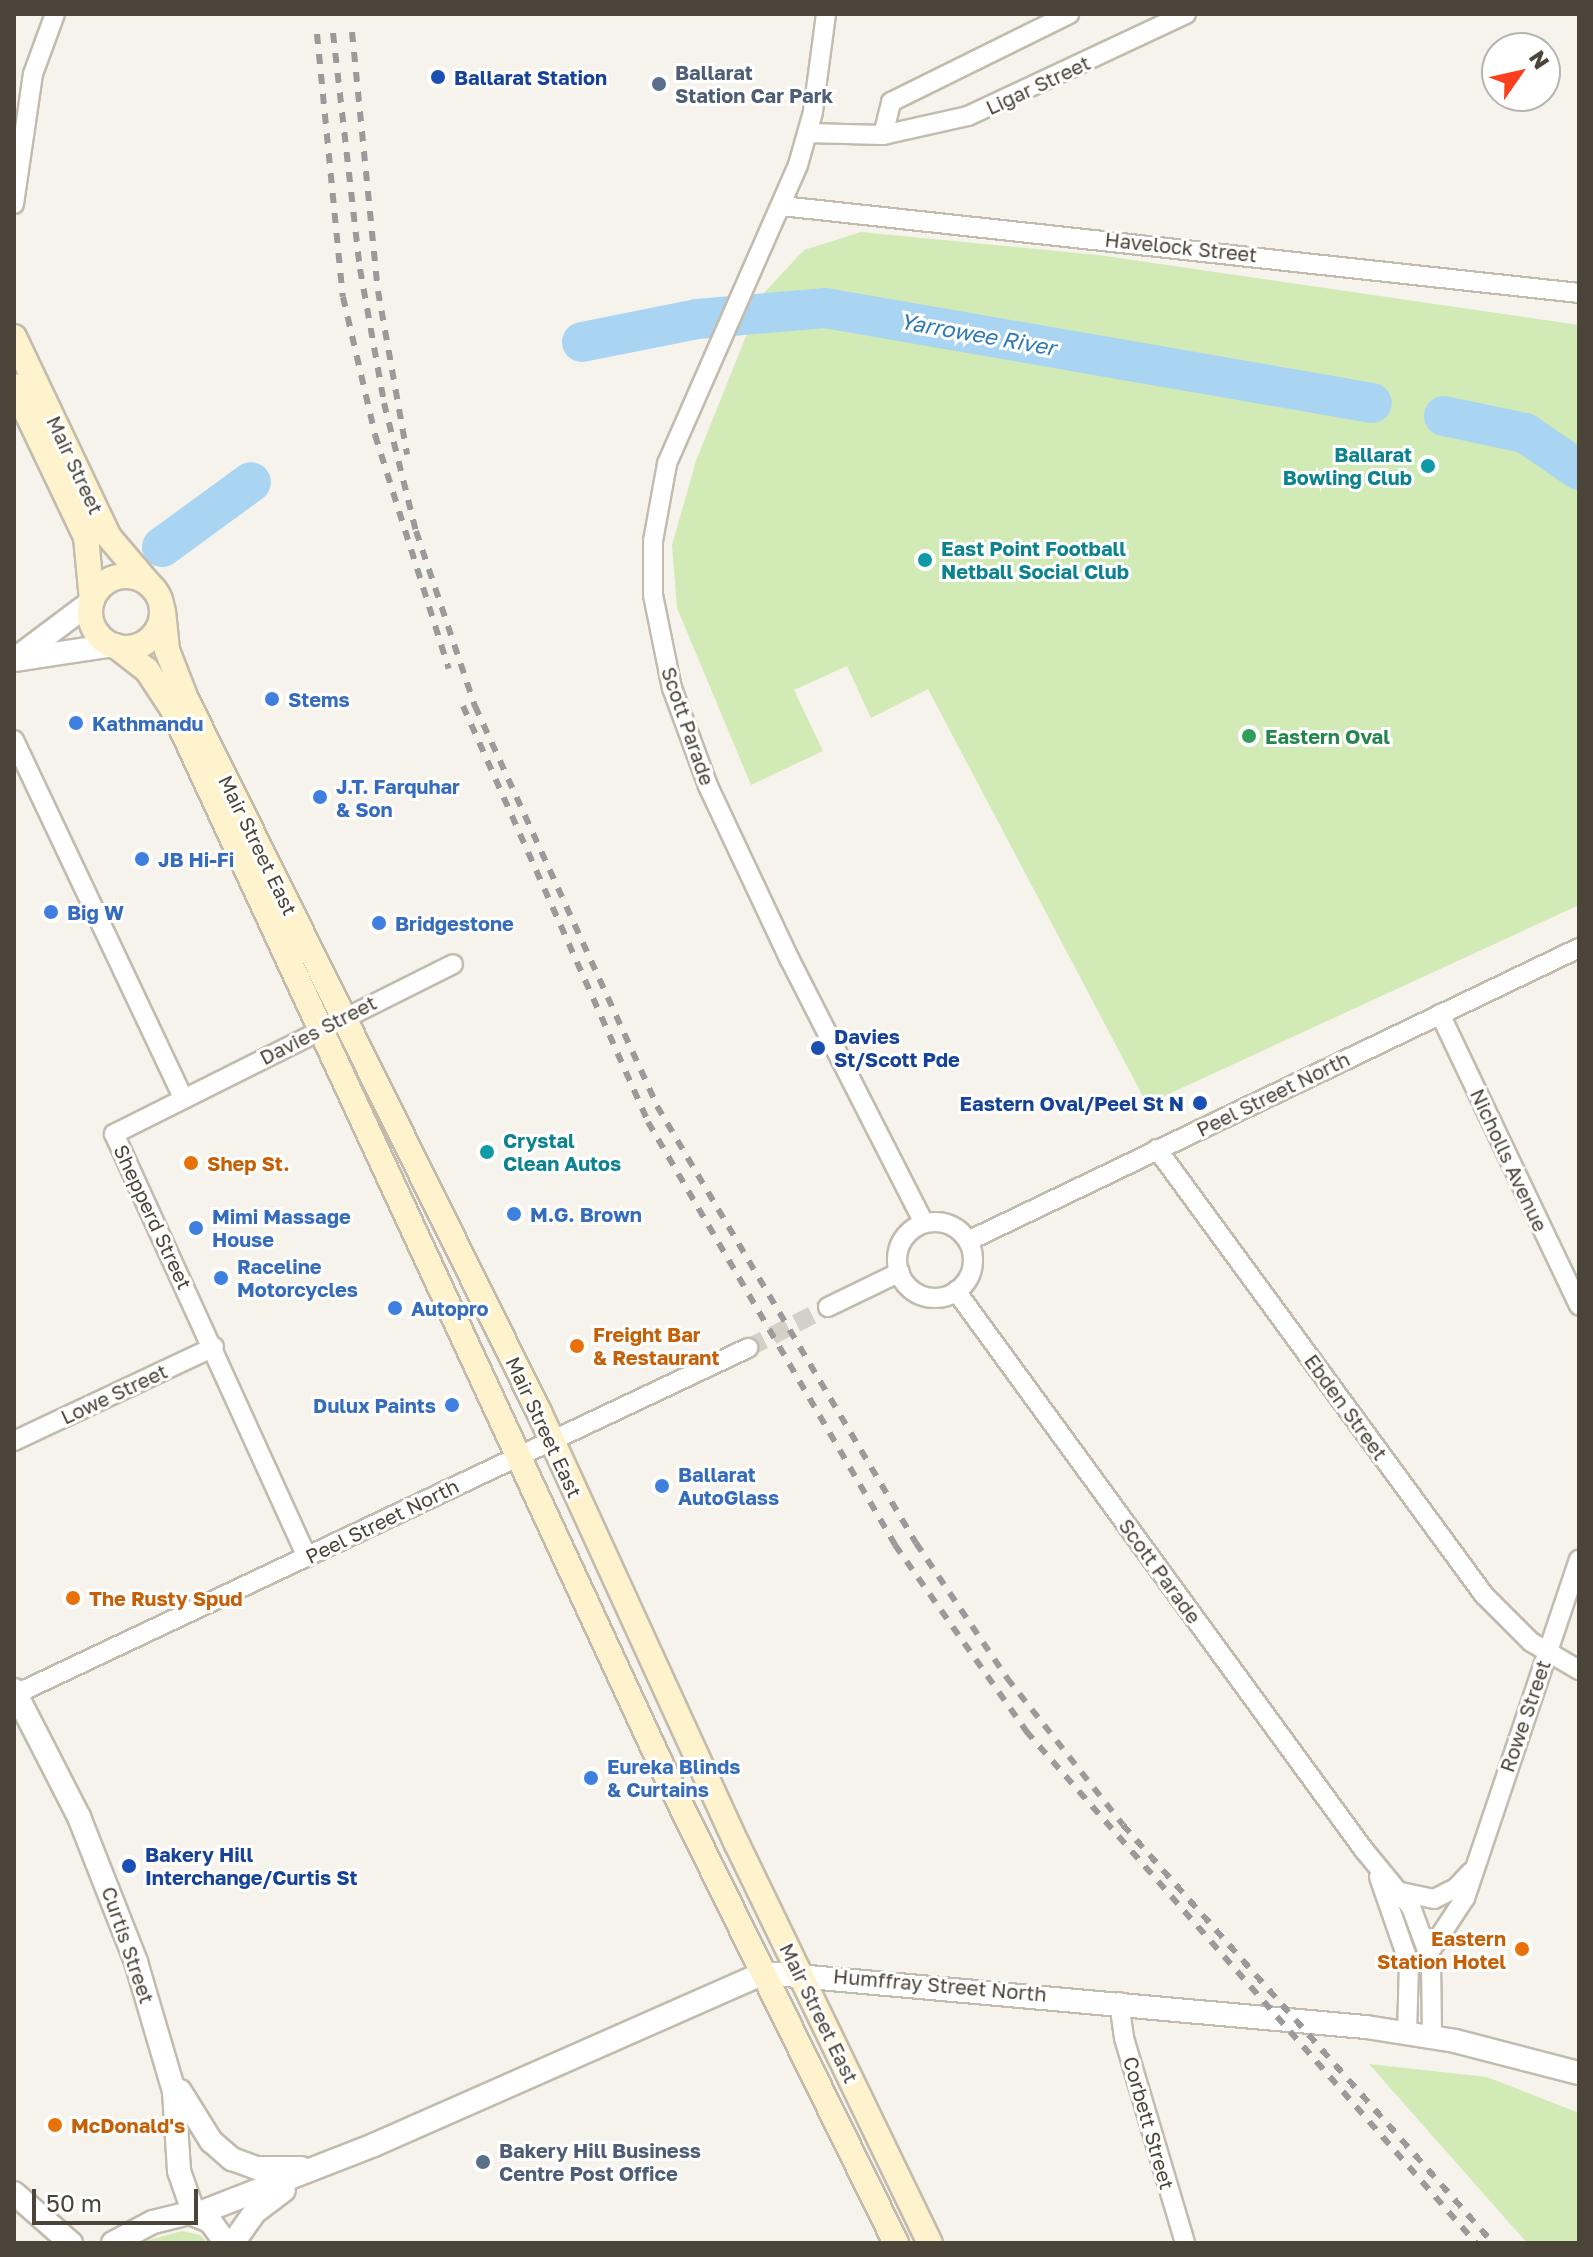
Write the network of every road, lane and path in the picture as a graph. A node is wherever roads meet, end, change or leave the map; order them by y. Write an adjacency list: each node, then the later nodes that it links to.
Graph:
1 (55, 14): 7 (street)
2 (826, 14): 5 (street, Scott Parade)
3 (1069, 14): 6 (street)
4 (1186, 14): 6 (street, Ligar Street)
5 (808, 133): 6 (street, Ligar Street); 8 (street, Scott Parade)
6 (883, 135)
7 (14, 204)
8 (782, 206): 9 (street, Havelock Street); 25 (street, Scott Parade)
9 (1579, 293)
10 (14, 337): 12 (main road, Mair Street)
11 (14, 386): 13 (main road, Mair Street)
12 (149, 584): 13 (main road); 14 (main road)
13 (92, 602): 15 (main road); 16 (street)
14 (163, 611): 15 (main road); 21 (main road, Mair Street East)
15 (114, 646): 16 (street); 22 (main road, Mair Street East)
16 (14, 659)
17 (14, 740): 23 (street)
18 (1579, 948): 20 (street, Peel Street North)
19 (453, 964): 21 (street, Davies Street)
20 (1440, 1014): 24 (street, Peel Street North); 29 (street, Nicholls Avenue)
21 (343, 1018): 22 (street, Davies Street); 33 (main road, Mair Street East)
22 (319, 1030): 23 (street, Davies Street); 35 (main road, Mair Street East)
23 (183, 1098): 31 (street, Shepperd Street)
24 (1157, 1149): 26 (street, Peel Street North); 38 (street, Ebden Street)
25 (924, 1223): 26 (street); 27 (street)
26 (968, 1241): 28 (street)
27 (900, 1272): 28 (street); 30 (street)
28 (956, 1291): 41 (street, Scott Parade)
29 (1579, 1306)
30 (828, 1307)
31 (214, 1347): 34 (street, Lowe Street); 36 (street, Shepperd Street)
32 (748, 1348): 33 (street, Peel Street North)
33 (552, 1440): 35 (street, Peel Street North); 45 (main road, Mair Street East)
34 (14, 1441)
35 (519, 1455): 36 (street, Peel Street North); 46 (main road, Mair Street East)
36 (307, 1557): 40 (street, Peel Street North)
37 (1579, 1560): 38 (street, Rowe Street)
38 (1547, 1654): 39 (street, Ebden Street); 42 (street, Rowe Street)
39 (1579, 1670)
40 (15, 1693): 50 (street, Curtis Street)
41 (1364, 1850): 43 (street, Scott Parade); 48 (street, Scott Parade)
42 (1471, 1872): 43 (street); 44 (street, Rowe Street)
43 (1401, 1892): 44 (street, Scott Parade)
44 (1430, 1951): 49 (street, Scott Parade)
45 (799, 1972): 46 (street, Humffray Street North); 47 (street, Humffray Street North); 61 (main road, Mair Street East)
46 (764, 1973): 52 (street, Humffray Street North); 60 (main road, Mair Street East)
47 (1119, 2002): 48 (street, Humffray Street North); 62 (street, Corbett Street)
48 (1407, 2033): 49 (street, Humffray Street North)
49 (1432, 2037): 51 (street, Humffray Street North)
50 (167, 2065): 52 (street); 54 (street, Curtis Street)
51 (1579, 2073)
52 (334, 2162): 54 (street, Humffray Street North); 59 (street, Humffray Street North)
53 (14, 2193): 55 (street)
54 (196, 2214): 57 (street, Humffray Street North); 58 (street)
55 (56, 2234): 56 (street)
56 (71, 2243)
57 (113, 2243)
58 (226, 2243)
59 (233, 2243)
60 (896, 2243)
61 (930, 2243)
62 (1185, 2243)

